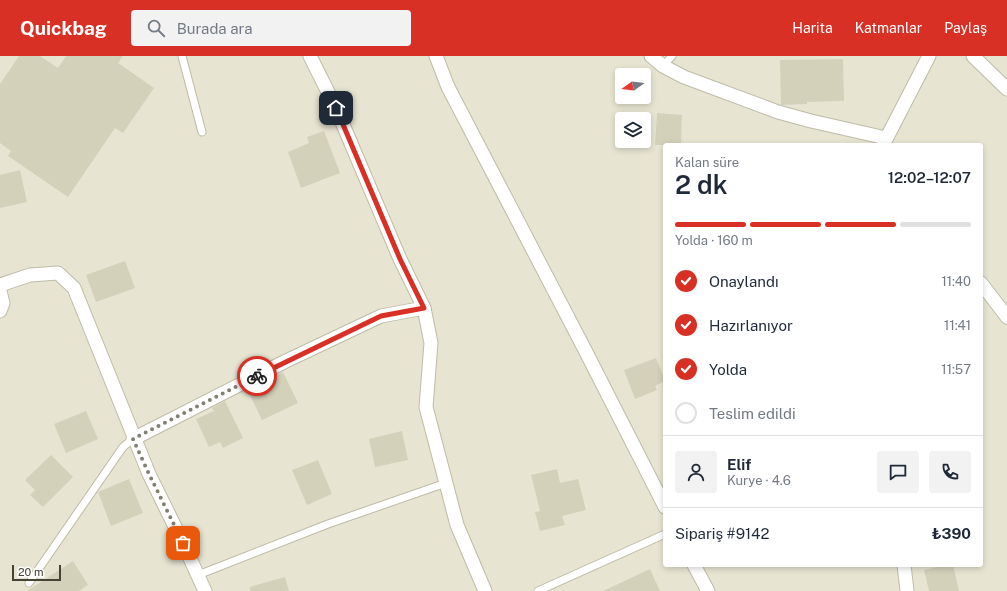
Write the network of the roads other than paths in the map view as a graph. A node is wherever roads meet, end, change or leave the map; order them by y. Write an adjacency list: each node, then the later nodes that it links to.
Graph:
1 (182, 56): 9 (lane)
2 (310, 56): 14 (street)
3 (436, 56): 19 (street)
4 (651, 56): 7 (street)
5 (930, 56): 10 (street)
6 (973, 56): 8 (street)
7 (667, 61): 10 (street)
8 (1007, 89)
9 (202, 132)
10 (884, 142)
11 (0, 285): 17 (street)
12 (983, 286): 16 (street)
13 (0, 291): 15 (street)
14 (424, 308): 17 (street); 18 (street)
15 (0, 311)
16 (1007, 317)
17 (133, 439): 23 (street); 24 (lane)
18 (446, 484): 23 (lane); 26 (street)
19 (663, 503)
20 (663, 535): 27 (lane)
21 (695, 567): 28 (street)
22 (904, 567): 29 (street)
23 (198, 575): 25 (street)
24 (29, 583)
25 (205, 591)
26 (485, 591)
27 (538, 591)
28 (708, 591)
29 (907, 591)

